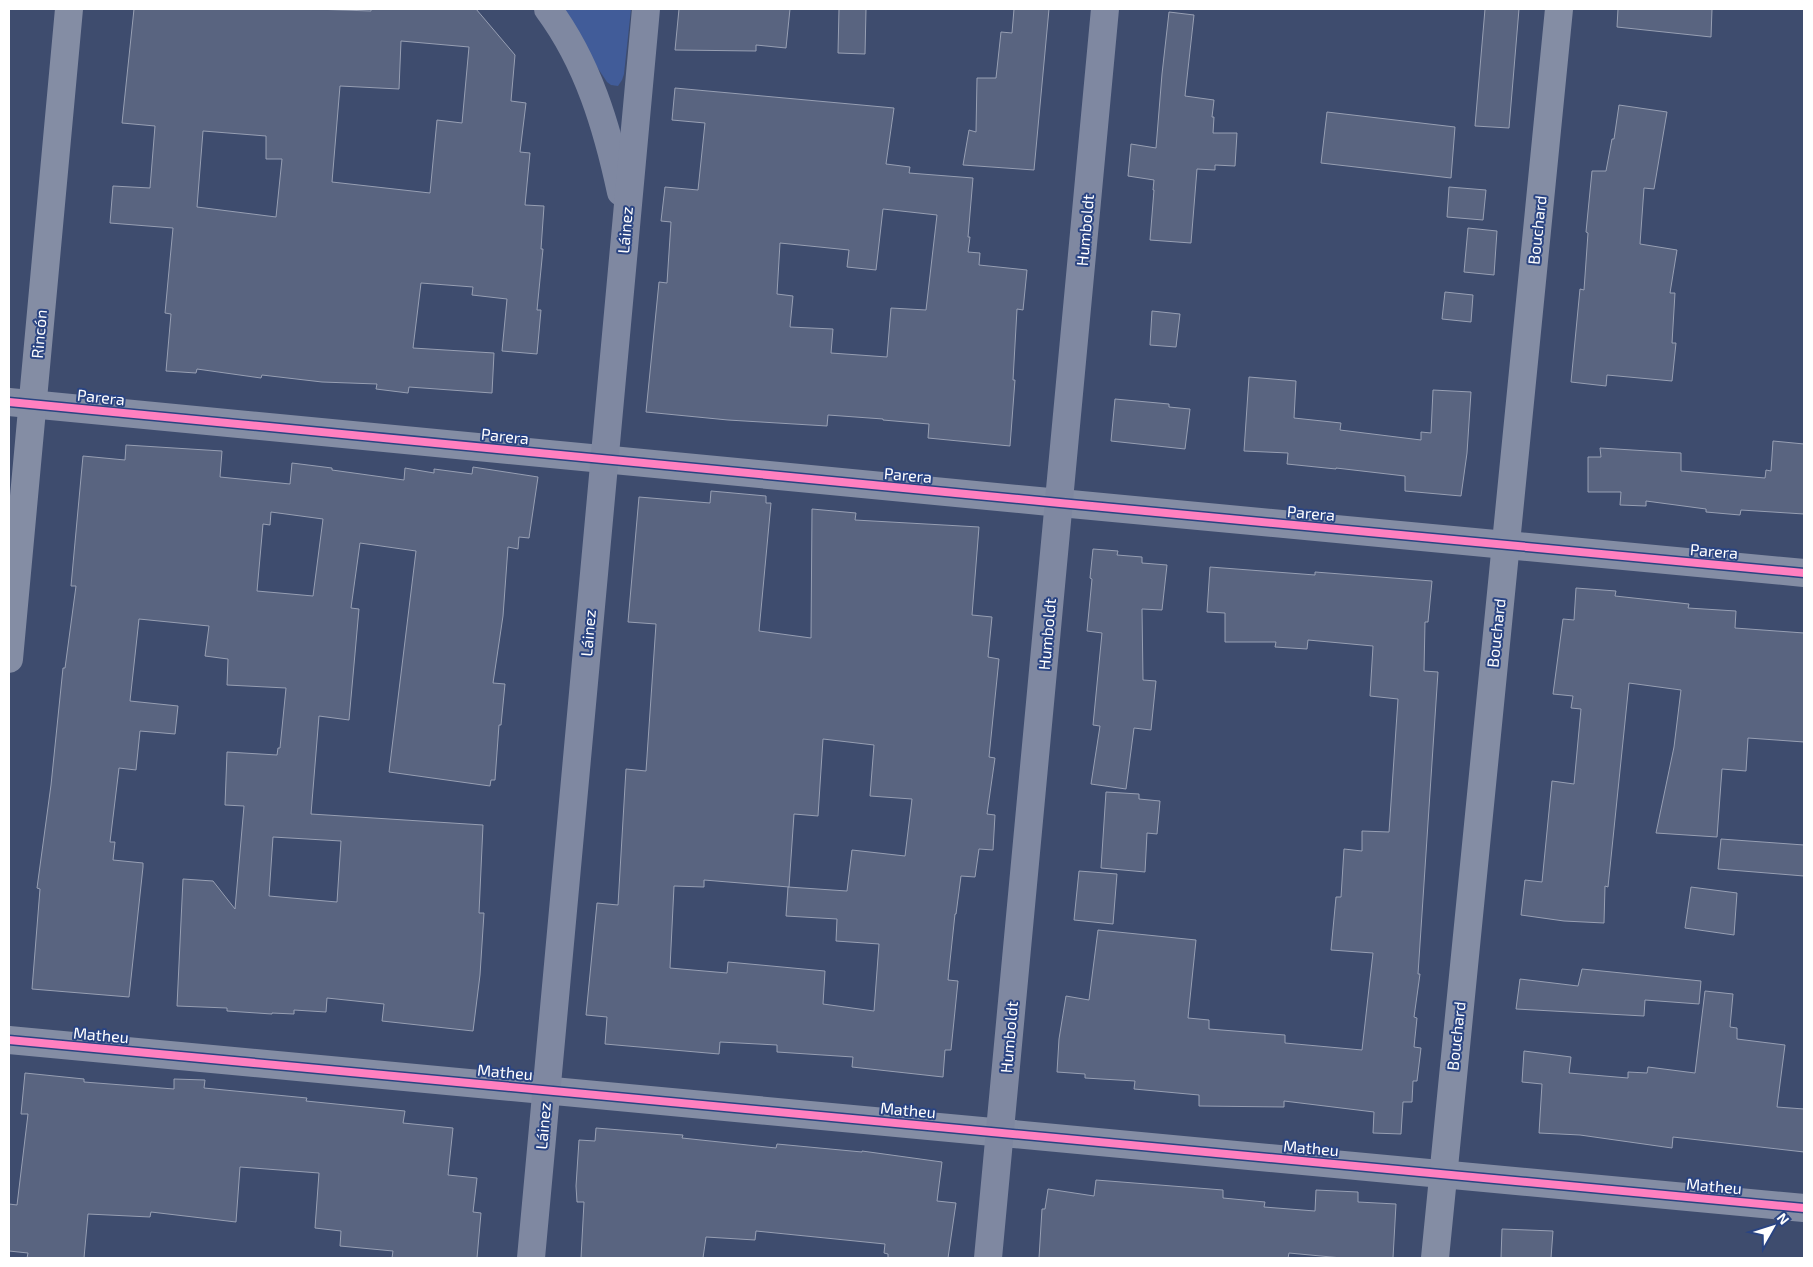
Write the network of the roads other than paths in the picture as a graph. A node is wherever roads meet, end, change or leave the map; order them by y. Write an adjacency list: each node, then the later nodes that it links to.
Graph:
1 (69, 9): 7 (street, Rincón)
2 (548, 9): 6 (main road)
3 (646, 9): 6 (main road, Láinez)
4 (1105, 9): 9 (main road, Humboldt)
5 (1559, 9): 10 (street, Bouchard)
6 (626, 220): 8 (main road, Láinez)
7 (21, 403): 8 (street, Parera); 12 (street, Rincón)
8 (604, 460): 9 (street, Parera); 14 (main road, Láinez)
9 (1060, 504): 10 (street, Parera); 15 (main road, Humboldt)
10 (1505, 545): 11 (street, Parera); 16 (street, Bouchard)
11 (1804, 573)
12 (9, 660)
13 (9, 1040): 14 (street, Matheu)
14 (546, 1090): 15 (street, Matheu); 18 (main road, Láinez)
15 (1000, 1133): 16 (street, Matheu); 19 (main road, Humboldt)
16 (1442, 1174): 17 (street, Matheu); 20 (street, Bouchard)
17 (1804, 1208)
18 (531, 1258)
19 (988, 1258)
20 (1435, 1258)

